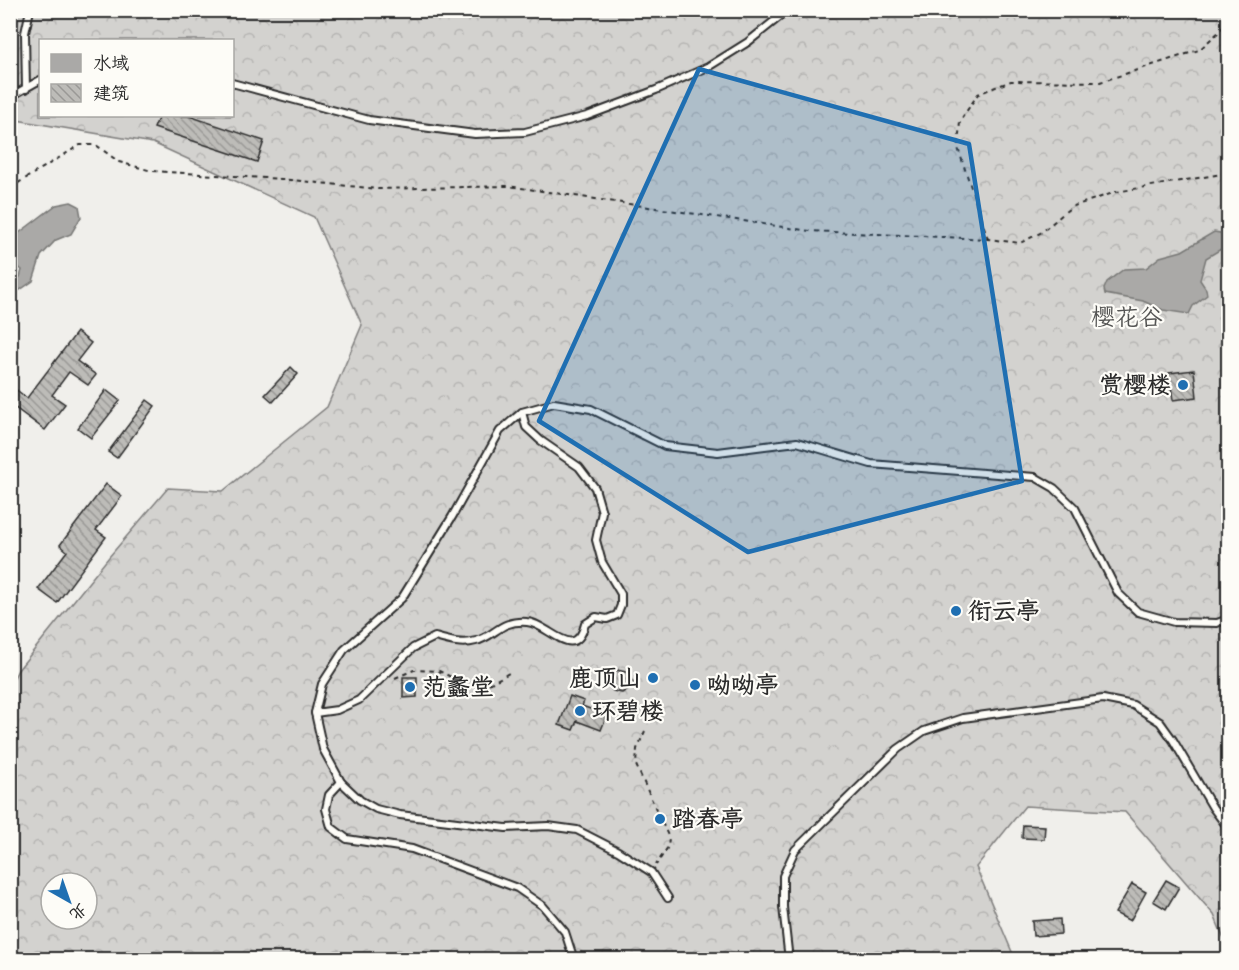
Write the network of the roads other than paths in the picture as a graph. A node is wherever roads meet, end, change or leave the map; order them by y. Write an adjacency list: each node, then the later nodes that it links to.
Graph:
1 (30, 10): 5 (lane)
2 (788, 10): 4 (lane)
3 (39, 81): 5 (lane)
4 (234, 83)
5 (26, 88): 6 (lane)
6 (10, 98)
7 (522, 412): 8 (lane); 9 (lane); 9 (lane)
8 (1228, 619)
9 (315, 713): 10 (lane)
10 (341, 782): 12 (lane); 13 (lane)
11 (1228, 828): 14 (lane)
12 (668, 898)
13 (574, 960)
14 (789, 960)

